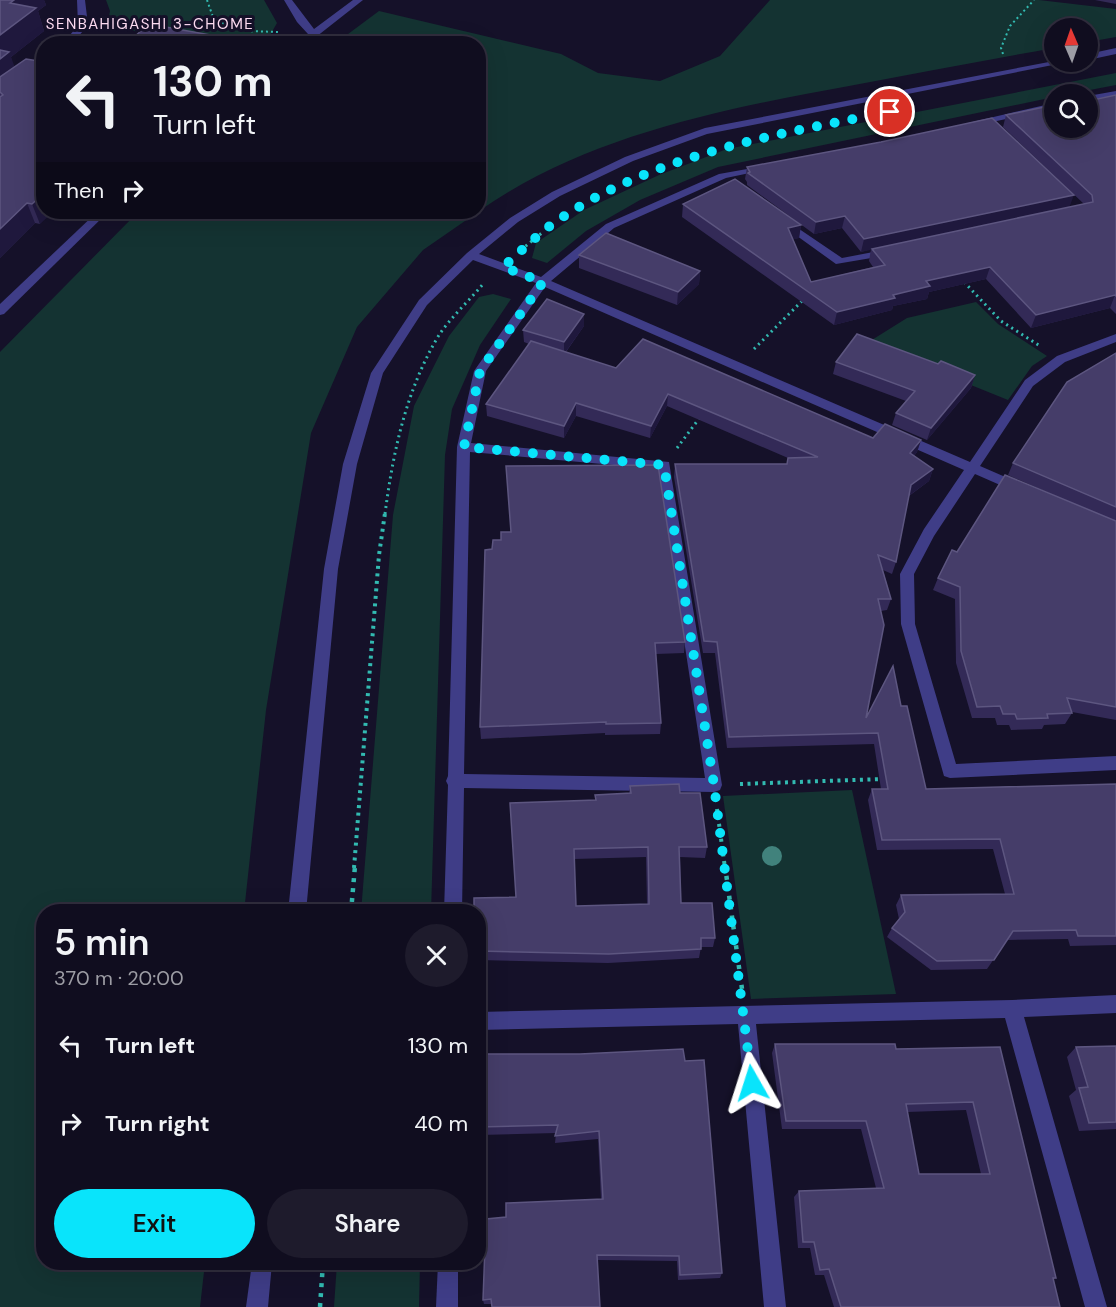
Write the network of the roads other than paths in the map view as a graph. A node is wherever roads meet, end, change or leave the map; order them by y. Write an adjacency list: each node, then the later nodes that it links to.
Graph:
1 (81, 0): 5 (street)
2 (288, 0): 4 (street)
3 (359, 0): 4 (street)
4 (313, 34): 6 (street)
5 (74, 36)
6 (310, 36)
7 (1116, 51): 8 (street)
8 (1098, 55)
9 (1044, 65): 18 (street)
10 (1116, 94): 11 (street)
11 (1098, 97)
12 (1044, 109): 13 (street)
13 (964, 125)
14 (780, 164): 19 (street)
15 (777, 216): 17 (street)
16 (96, 219): 20 (street)
17 (906, 248)
18 (471, 255): 19 (street); 27 (street)
19 (543, 282): 22 (street); 23 (street)
20 (0, 311)
21 (1116, 338): 23 (street)
22 (464, 447): 26 (street); 26 (street)
23 (974, 468): 24 (street); 25 (street)
24 (1028, 492)
25 (1116, 763)
26 (454, 781): 28 (street)
27 (298, 904)
28 (453, 904)
29 (1116, 1004): 30 (street)
30 (1012, 1009): 31 (street); 38 (street)
31 (746, 1016): 32 (street); 37 (street)
32 (486, 1021)
33 (261, 1270): 35 (street)
34 (448, 1270): 36 (street)
35 (257, 1307)
36 (447, 1307)
37 (775, 1307)
38 (1096, 1307)

